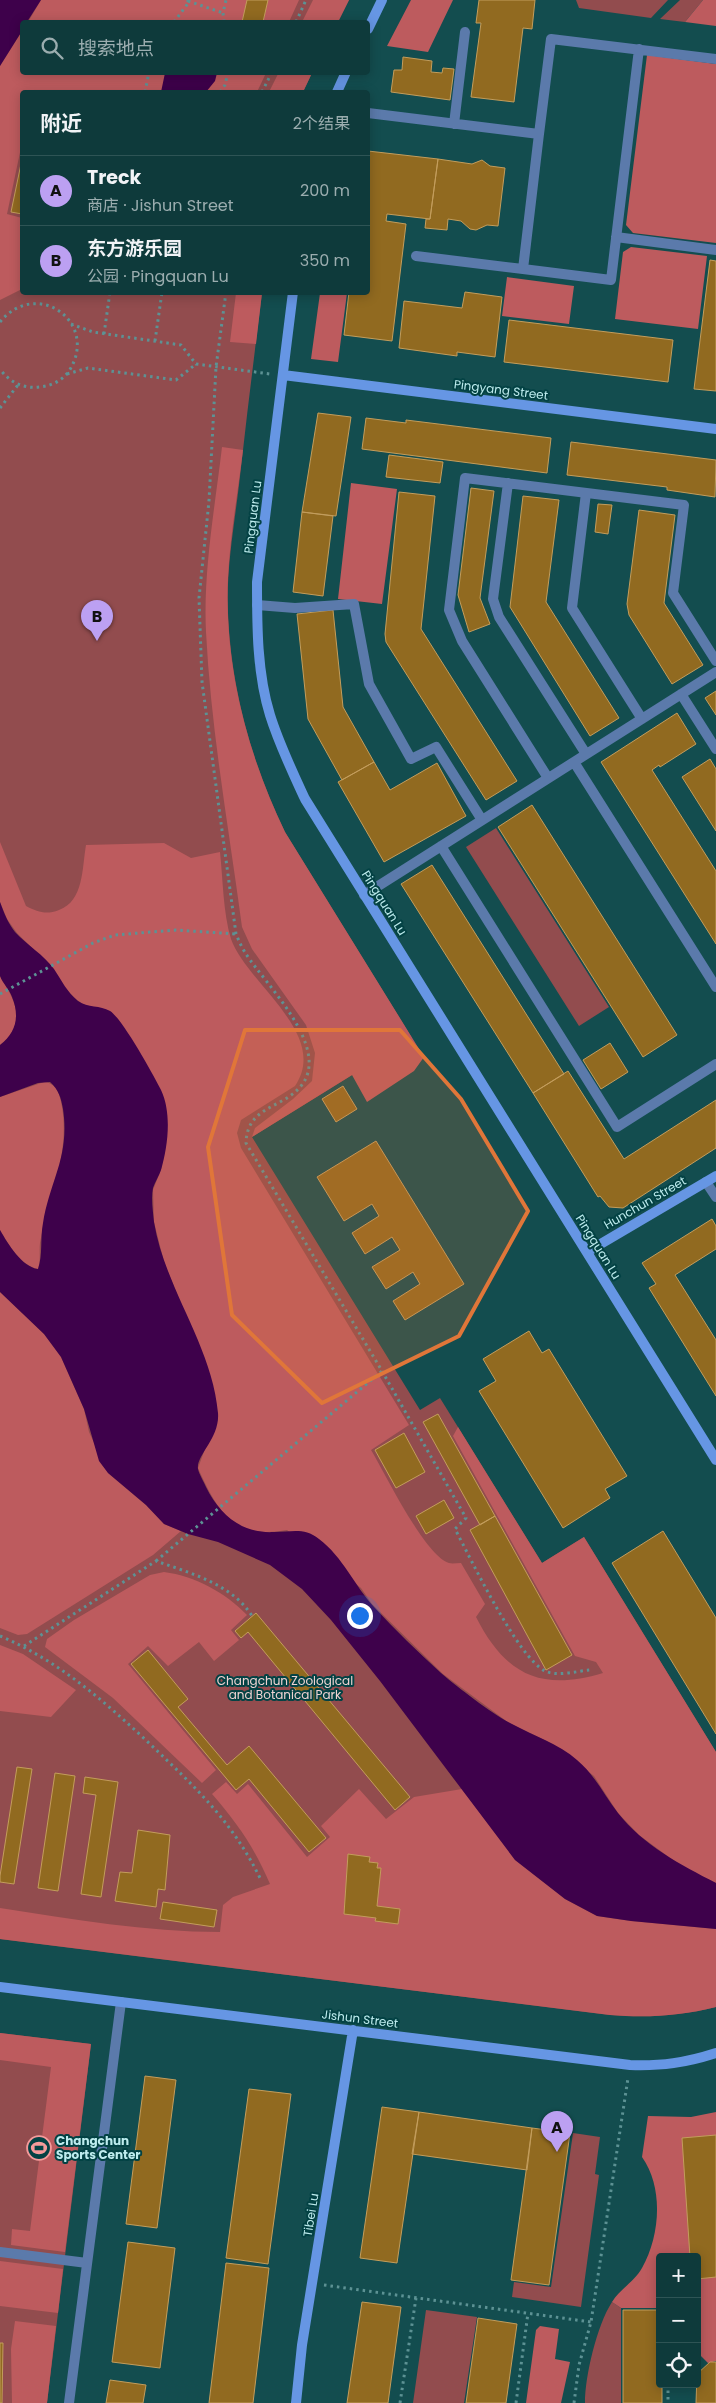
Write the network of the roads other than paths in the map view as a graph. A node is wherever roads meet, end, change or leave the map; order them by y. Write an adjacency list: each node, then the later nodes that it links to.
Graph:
1 (382, 0): 2 (street)
2 (370, 25)
3 (465, 32): 9 (lane)
4 (639, 49): 5 (lane); 10 (lane); 11 (lane)
5 (716, 59)
6 (345, 75): 7 (street)
7 (338, 90)
8 (370, 113): 9 (lane)
9 (454, 124): 10 (lane)
10 (539, 134): 14 (lane)
11 (616, 238): 12 (lane); 14 (lane)
12 (716, 250)
13 (416, 256): 14 (lane)
14 (523, 269)
15 (293, 295): 16 (street, Pingquan Lu)
16 (283, 375): 17 (street, Pingyang Street); 20 (street, Pingquan Lu)
17 (716, 429)
18 (508, 483): 19 (lane); 26 (lane); 28 (lane)
19 (586, 493): 21 (lane); 24 (lane)
20 (257, 605): 29 (lane); 31 (street, Pingquan Lu)
21 (716, 661)
22 (716, 672): 23 (lane)
23 (681, 694): 24 (lane); 25 (lane)
24 (642, 719): 26 (lane)
25 (716, 749)
26 (586, 754): 27 (lane)
27 (574, 762): 28 (lane); 32 (lane)
28 (548, 778): 29 (lane)
29 (482, 820): 30 (lane)
30 (441, 846): 31 (lane); 33 (lane)
31 (364, 895): 37 (street, Pingquan Lu)
32 (716, 987)
33 (716, 1064)
34 (716, 1176): 35 (street, Hunchun Street)
35 (706, 1182): 36 (lane); 37 (street, Hunchun Street)
36 (716, 1197)
37 (587, 1252): 38 (street, Pingquan Lu)
38 (716, 1460)
39 (0, 1986): 40 (street, Jishun Street)
40 (121, 2002): 41 (street, Jishun Street); 44 (lane)
41 (353, 2030): 42 (street, Jishun Street); 46 (street, Tibei Lu)
42 (716, 2053)
43 (0, 2252): 44 (lane)
44 (87, 2263): 45 (lane)
45 (69, 2403)
46 (296, 2403)

